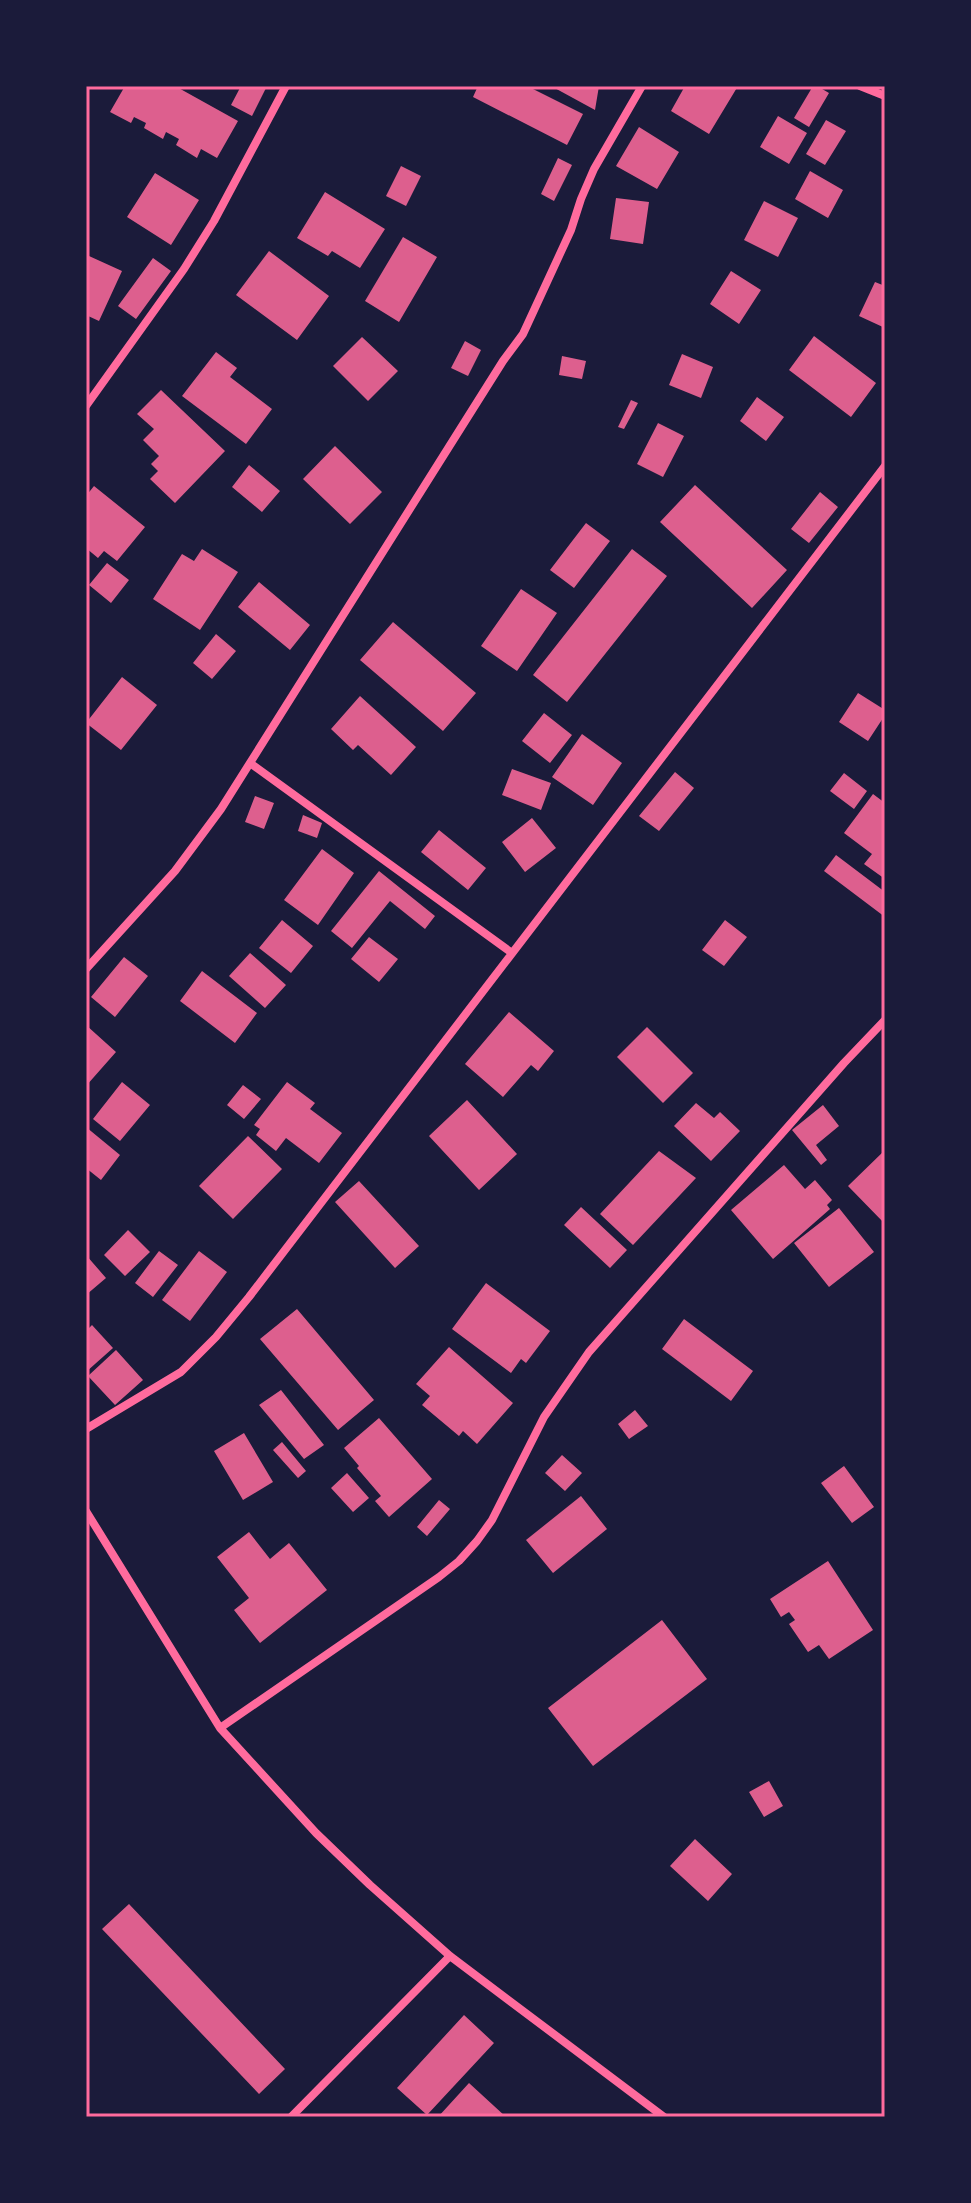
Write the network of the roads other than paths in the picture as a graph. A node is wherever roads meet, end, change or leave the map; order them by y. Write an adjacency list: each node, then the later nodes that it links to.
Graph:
1 (286, 86): 5 (street)
2 (642, 86): 7 (street)
3 (860, 86): 4 (street)
4 (885, 96)
5 (86, 406)
6 (885, 466): 8 (street)
7 (250, 763): 8 (street); 9 (street)
8 (512, 953): 11 (street)
9 (86, 969)
10 (885, 1020): 13 (street)
11 (86, 1429)
12 (86, 1511): 13 (street)
13 (220, 1728): 14 (street)
14 (450, 1956): 15 (street); 16 (street)
15 (291, 2117)
16 (664, 2117)

